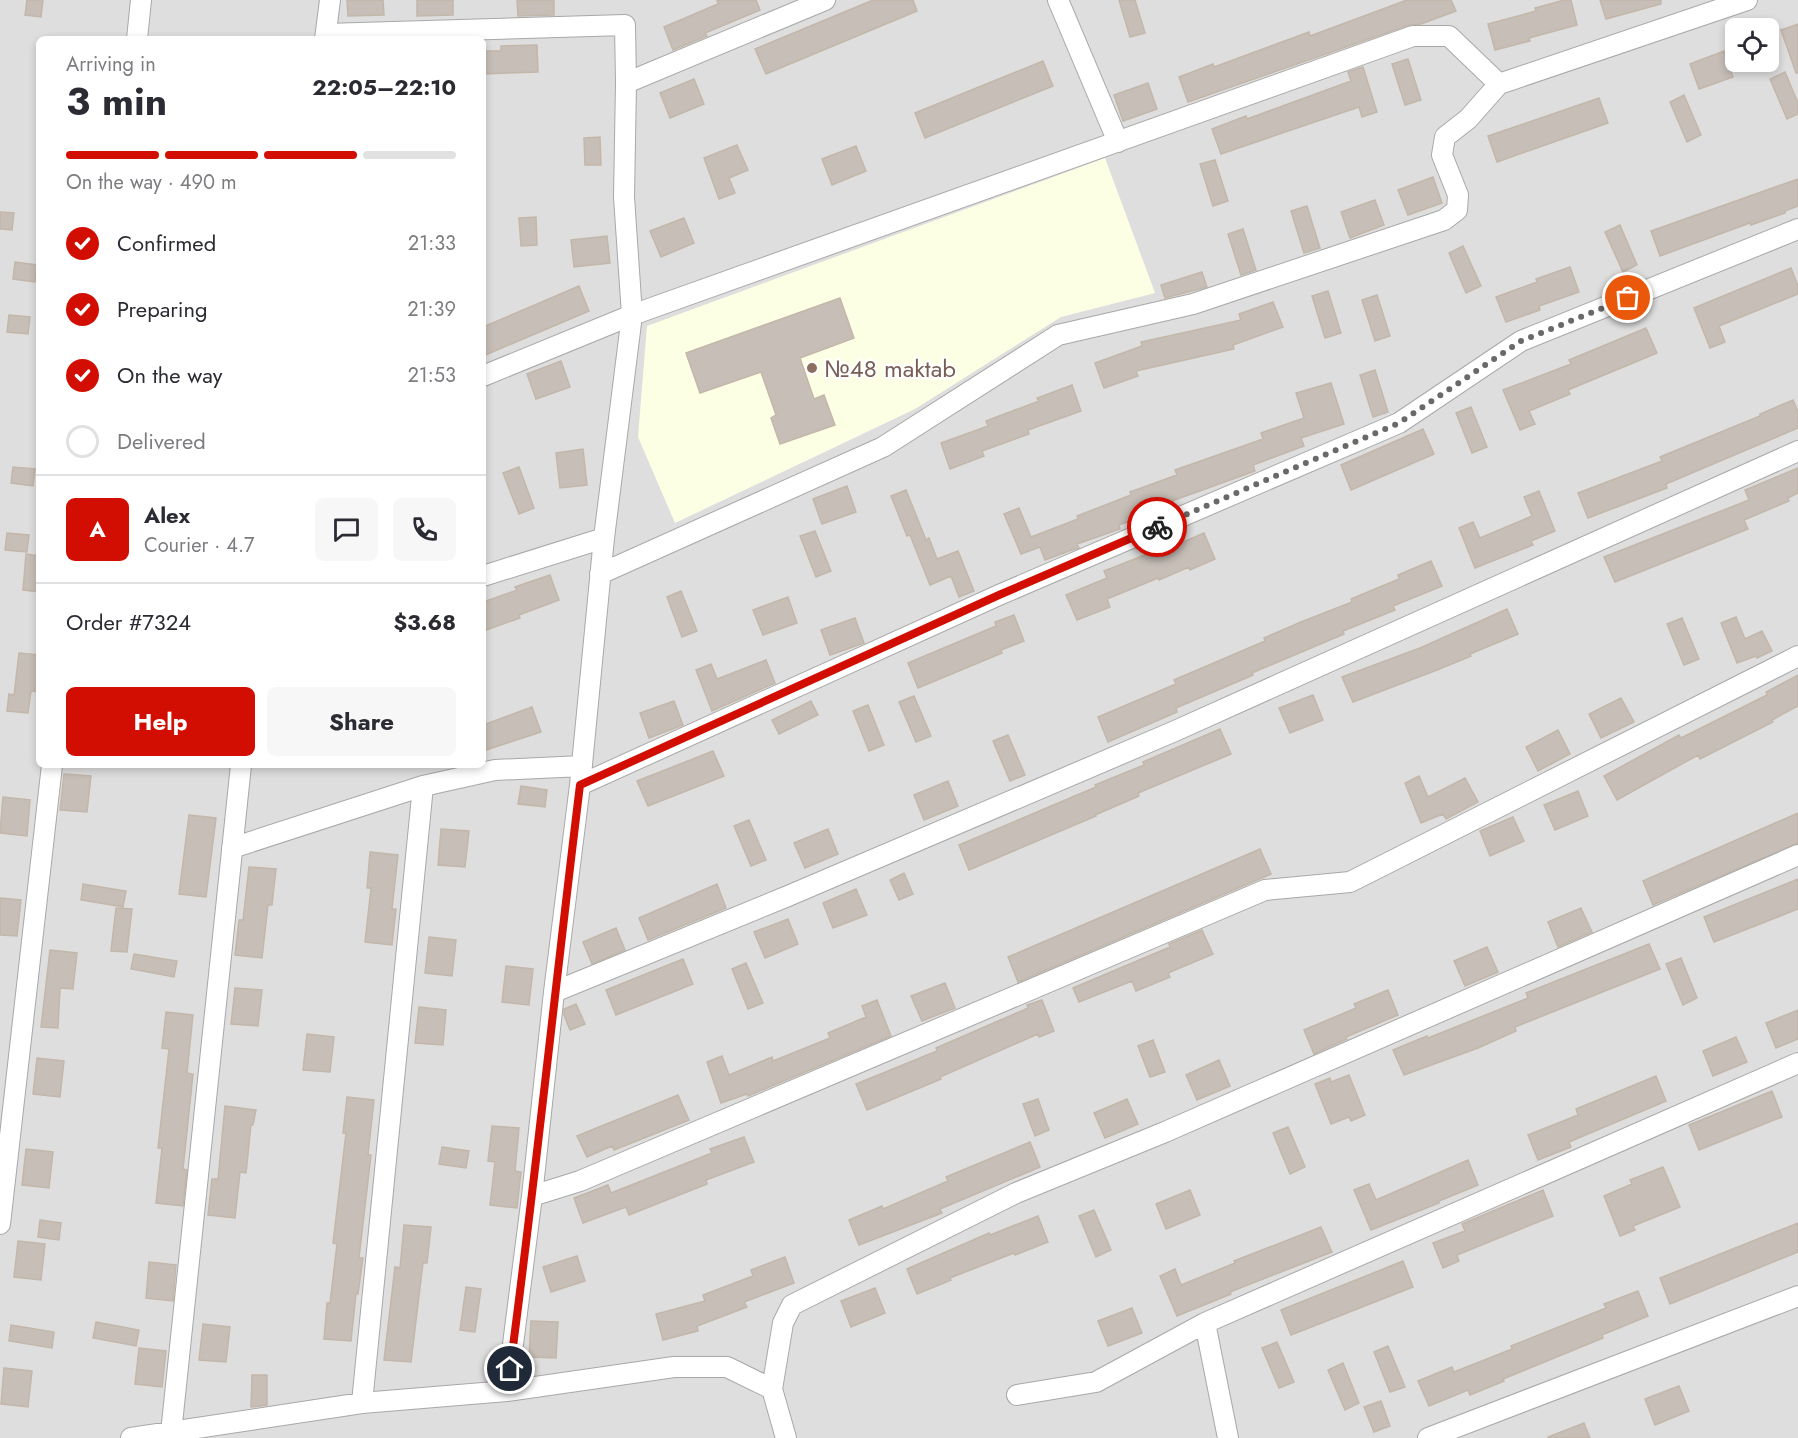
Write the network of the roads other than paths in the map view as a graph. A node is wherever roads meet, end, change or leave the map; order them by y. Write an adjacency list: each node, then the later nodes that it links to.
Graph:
1 (141, 0): 6 (street)
2 (330, 0): 7 (street)
3 (825, 0): 8 (street)
4 (1058, 0): 10 (street)
5 (1747, 0): 9 (street)
6 (137, 36)
7 (325, 36): 8 (street)
8 (626, 83): 12 (street)
9 (1499, 84): 10 (street); 16 (street)
10 (1118, 142): 12 (street)
11 (1798, 229): 21 (street)
12 (632, 315): 13 (street); 15 (street)
13 (486, 375)
14 (1798, 451): 25 (street)
15 (604, 538): 16 (street); 17 (street)
16 (600, 574): 21 (street)
17 (486, 575)
18 (1798, 656): 27 (street)
19 (52, 768): 28 (street)
20 (241, 768): 23 (street)
21 (581, 776): 22 (street); 25 (street)
22 (423, 786): 23 (street); 34 (street)
23 (232, 848): 35 (street)
24 (1798, 855): 31 (street)
25 (554, 992): 27 (street)
26 (1798, 1063): 30 (street)
27 (532, 1196): 32 (street)
28 (0, 1224)
29 (1798, 1296): 39 (street)
30 (1205, 1323): 33 (street); 38 (street)
31 (772, 1389): 32 (street); 37 (street)
32 (507, 1391): 34 (street)
33 (1017, 1395)
34 (362, 1403): 35 (street)
35 (171, 1433): 36 (street)
36 (131, 1438)
37 (786, 1438)
38 (1228, 1438)
39 (1428, 1438)

